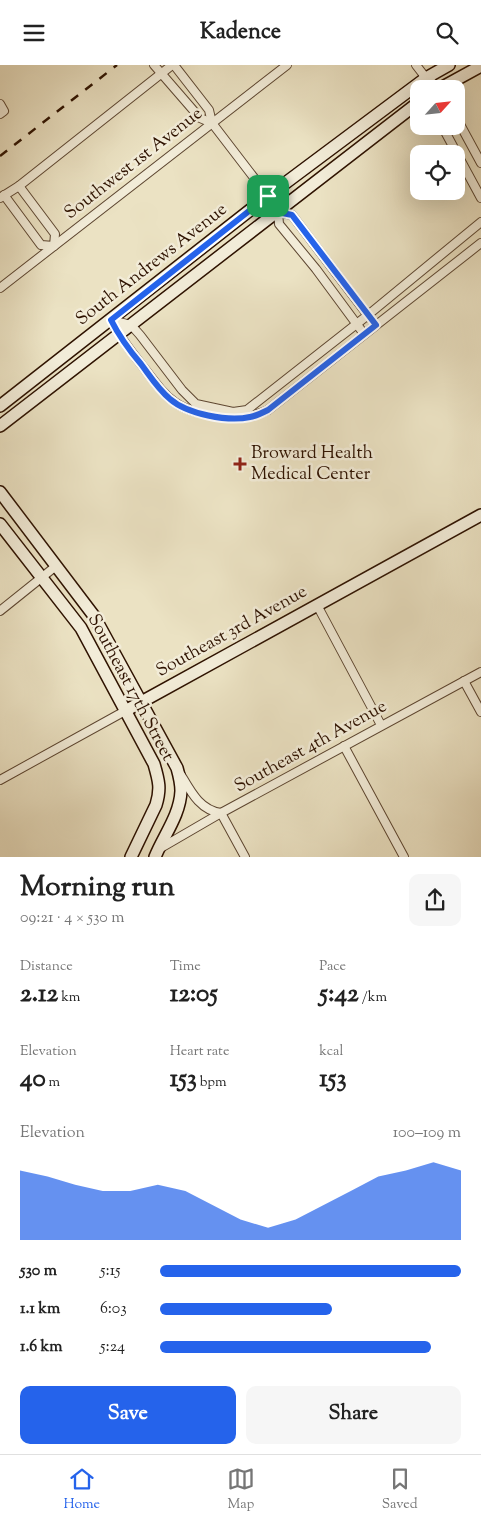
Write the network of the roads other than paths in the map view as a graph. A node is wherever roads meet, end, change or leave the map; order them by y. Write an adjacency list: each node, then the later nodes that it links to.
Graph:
1 (154, 65): 7 (street)
2 (173, 65): 7 (street); 13 (street)
3 (287, 65): 13 (street, Southwest 1st Avenue)
4 (416, 65): 8 (street)
5 (449, 65): 9 (main road, South Andrews Avenue)
6 (481, 66): 10 (main road)
7 (161, 72): 13 (street); 17 (street)
8 (424, 80)
9 (430, 80)
10 (455, 80)
11 (410, 94): 18 (main road, South Andrews Avenue)
12 (410, 109): 21 (main road, South Andrews Avenue)
13 (212, 123): 18 (street); 24 (street, Southwest 1st Avenue)
14 (465, 134): 16 (street)
15 (447, 135): 20 (street)
16 (481, 163)
17 (20, 186): 19 (street); 24 (street)
18 (268, 196): 21 (street); 31 (main road, South Andrews Avenue)
19 (2, 197): 24 (street)
20 (481, 198)
21 (278, 212): 25 (street); 26 (street); 33 (main road, South Andrews Avenue)
22 (481, 222): 27 (street)
23 (481, 243): 28 (street)
24 (54, 246): 29 (street, Southwest 1st Avenue)
25 (327, 260): 26 (street); 30 (street)
26 (316, 269): 32 (street)
27 (421, 272): 28 (street); 30 (street)
28 (429, 283): 34 (street)
29 (0, 287)
30 (368, 315): 32 (street); 34 (street)
31 (111, 320): 33 (street); 36 (street); 37 (main road, South Andrews Avenue)
32 (357, 324): 35 (street); 38 (street)
33 (131, 325): 36 (main road, South Andrews Avenue); 38 (street)
34 (376, 325): 35 (street)
35 (364, 334): 38 (street)
36 (118, 335): 38 (street); 39 (main road, South Andrews Avenue)
37 (0, 406)
38 (249, 413)
39 (0, 426)
40 (0, 492): 43 (main road, Southeast 17th Street)
41 (480, 519): 45 (main road, Southeast 3rd Avenue)
42 (0, 524): 44 (main road, Southeast 17th Street)
43 (56, 566): 44 (street); 49 (main road, Southeast 17th Street)
44 (42, 577): 46 (street); 50 (main road, Southeast 17th Street)
45 (317, 605): 49 (main road, Southeast 3rd Avenue); 52 (street)
46 (0, 611)
47 (481, 672): 48 (street, Southeast 4th Avenue)
48 (464, 681): 51 (street); 52 (street, Southeast 4th Avenue)
49 (140, 702): 50 (main road, Southeast 3rd Avenue); 54 (main road, Southeast 17th Street)
50 (125, 711): 55 (street, Southeast 3rd Avenue); 58 (main road, Southeast 17th Street)
51 (481, 712)
52 (381, 725): 53 (street, Southeast 4th Avenue)
53 (344, 746): 56 (street, Southeast 4th Avenue); 60 (street)
54 (178, 768): 56 (street); 57 (main road, Southeast 17th Street)
55 (0, 780)
56 (221, 813): 57 (street, Southeast 4th Avenue); 59 (street)
57 (156, 853)
58 (131, 857)
59 (245, 857)
60 (404, 857)

